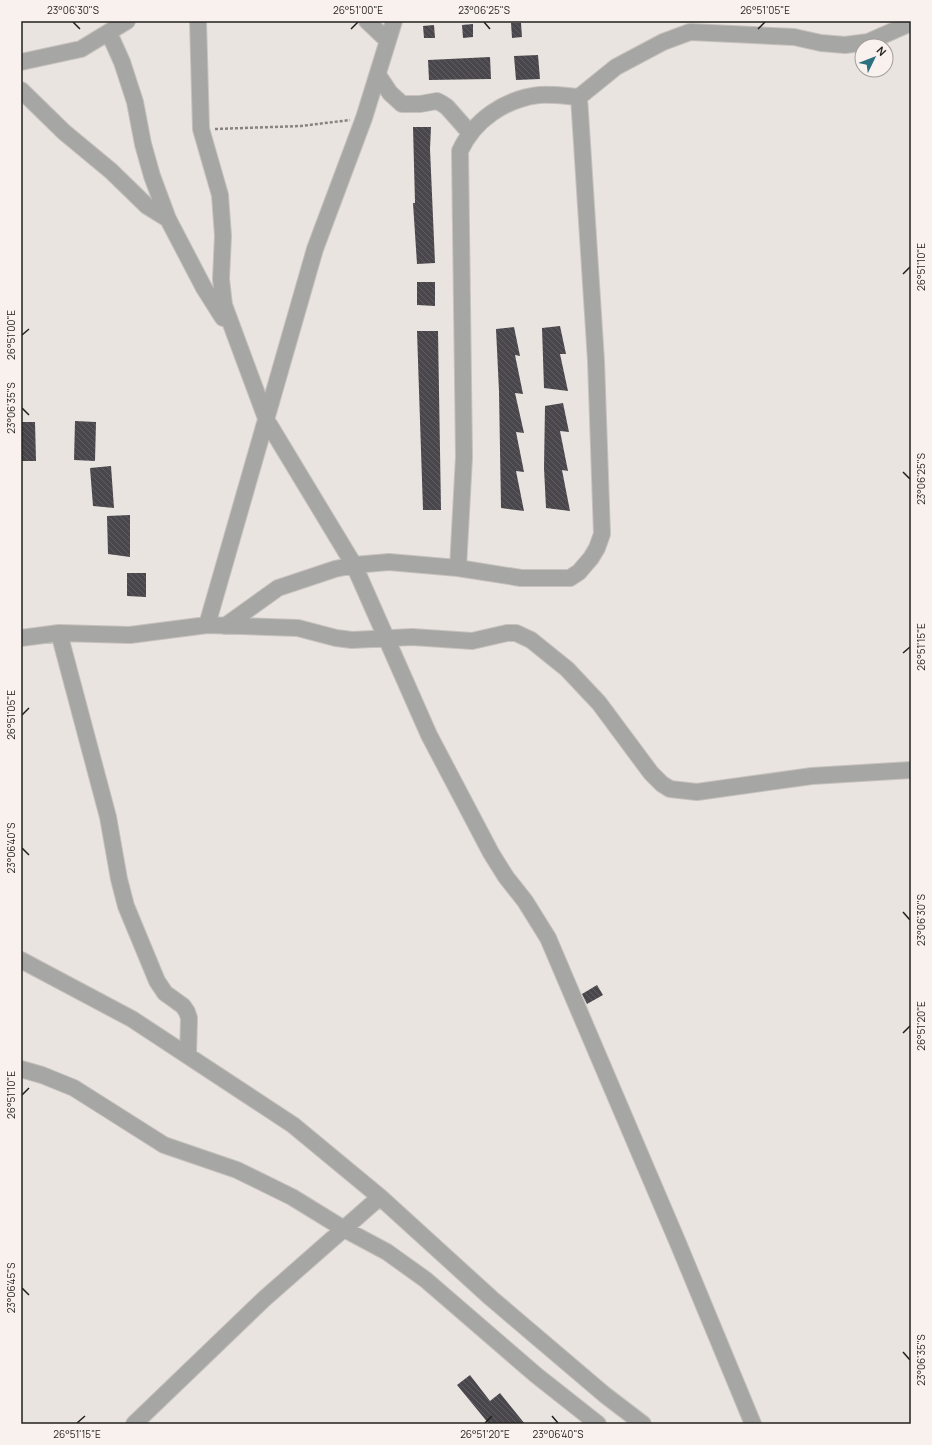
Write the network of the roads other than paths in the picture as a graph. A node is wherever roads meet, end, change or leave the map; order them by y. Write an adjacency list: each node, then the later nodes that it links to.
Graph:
1 (127, 21): 6 (street)
2 (198, 21): 14 (street)
3 (367, 21): 7 (street)
4 (394, 21): 7 (street)
5 (911, 22): 11 (street)
6 (109, 33): 8 (street); 13 (street)
7 (388, 40): 9 (street)
8 (21, 62)
9 (378, 75): 12 (street); 15 (street)
10 (21, 90): 13 (street)
11 (579, 97): 12 (street); 17 (street)
12 (470, 133): 17 (street)
13 (168, 219): 14 (street)
14 (237, 339): 15 (street)
15 (267, 421): 16 (street); 18 (street)
16 (354, 566): 17 (street); 19 (street); 22 (street)
17 (458, 568)
18 (207, 625): 19 (street); 20 (street)
19 (225, 626): 22 (street)
20 (59, 633): 21 (street); 25 (street)
21 (21, 638)
22 (385, 638): 23 (street); 32 (street)
23 (911, 770)
24 (21, 960): 25 (street)
25 (188, 1056): 27 (street)
26 (21, 1069): 28 (street)
27 (380, 1197): 28 (street); 31 (street)
28 (344, 1229): 29 (street); 30 (street)
29 (134, 1424)
30 (598, 1424)
31 (643, 1424)
32 (753, 1424)

